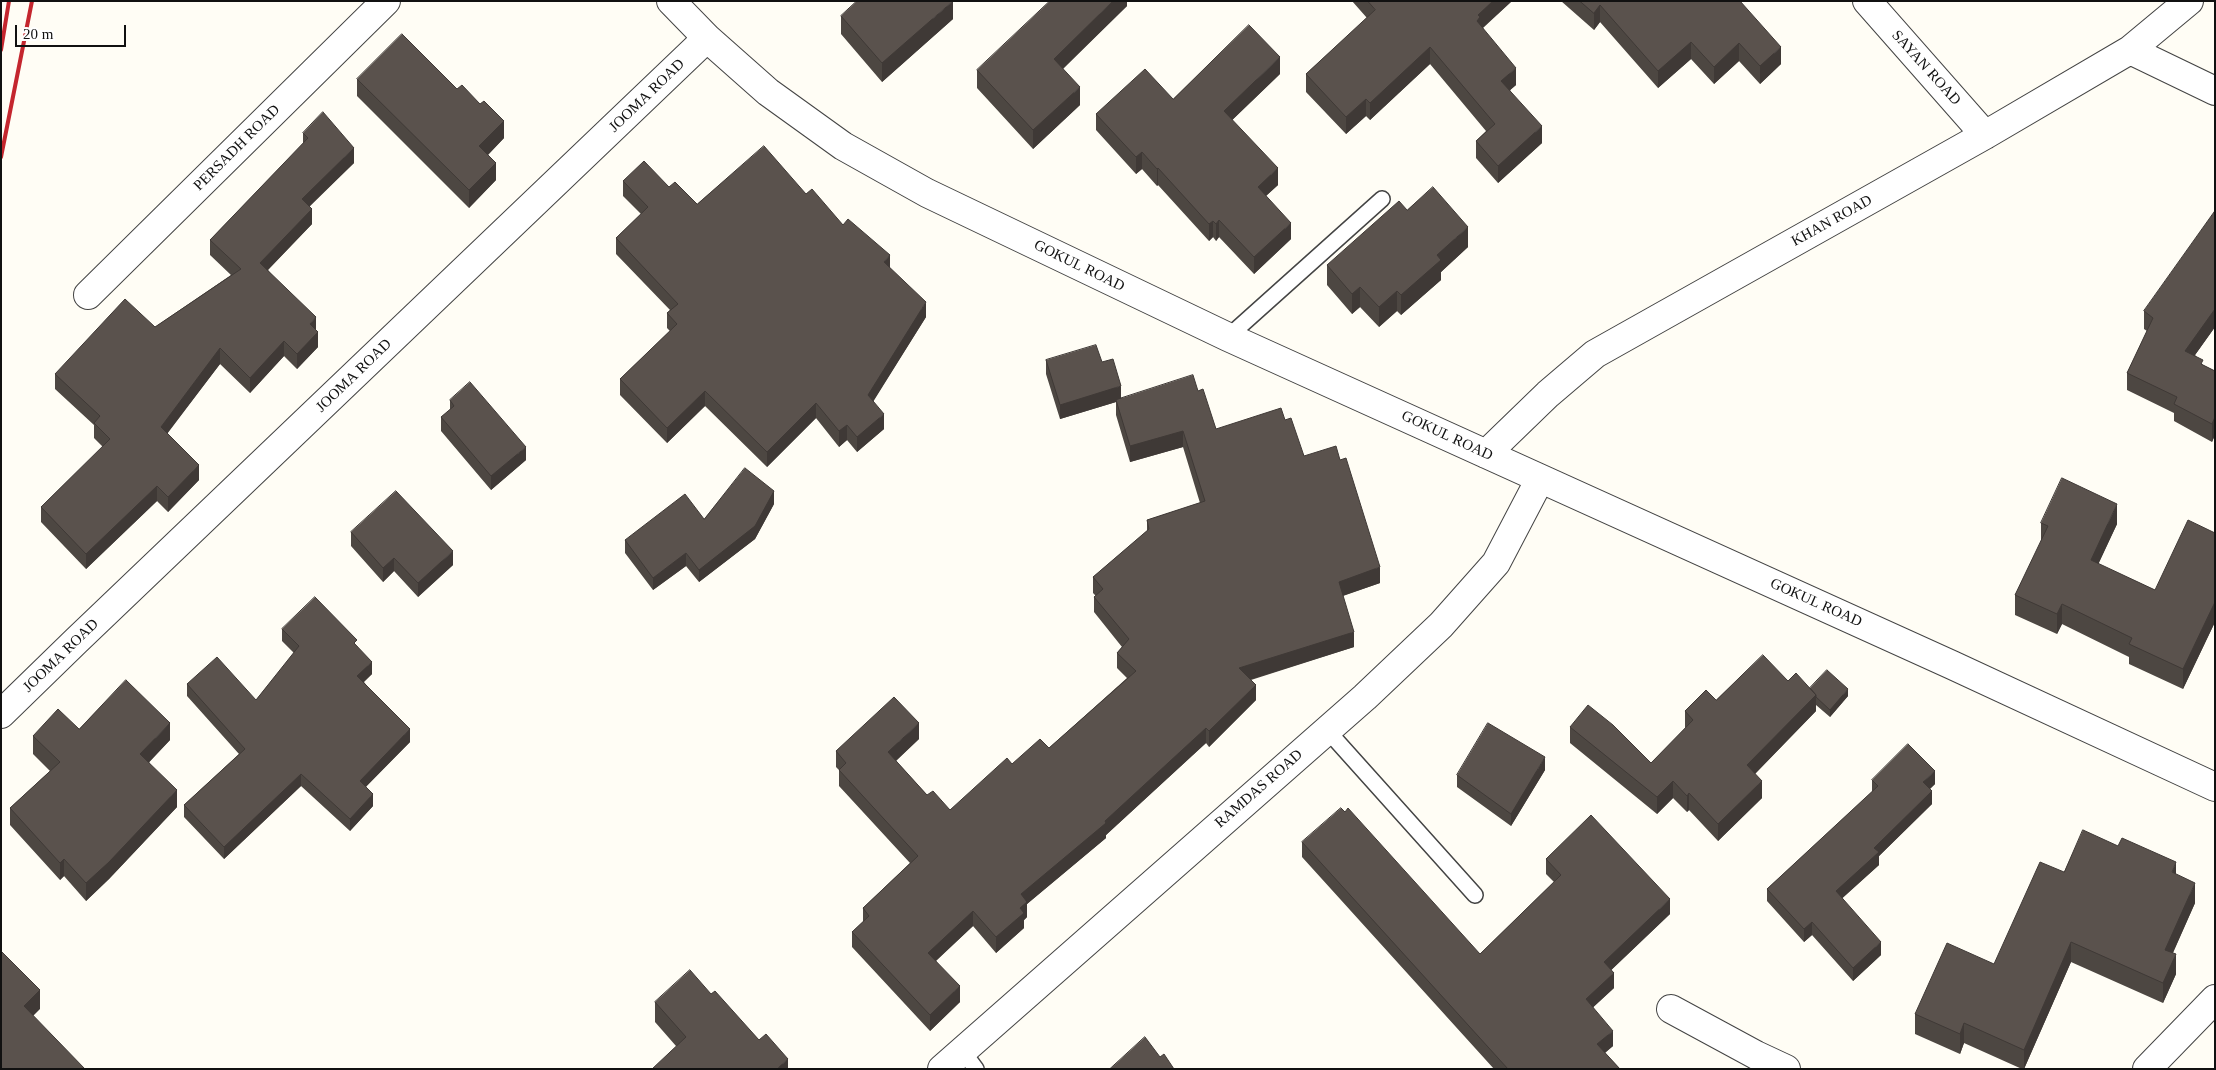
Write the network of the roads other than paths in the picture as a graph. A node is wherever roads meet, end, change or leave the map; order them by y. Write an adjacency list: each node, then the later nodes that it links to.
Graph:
1 (386, 1): 10 (street, PERSADH ROAD)
2 (671, 1): 5 (street, GOKUL ROAD)
3 (1867, 1): 8 (street, SAYAN ROAD)
4 (2189, 1): 6 (street, KHAN ROAD)
5 (707, 38): 11 (street, GOKUL ROAD); 14 (street, JOOMA ROAD)
6 (2130, 50): 7 (street); 8 (street, KHAN ROAD)
7 (2215, 91)
8 (1985, 135): 12 (street, KHAN ROAD)
9 (1382, 198): 11 (lane)
10 (88, 295)
11 (1228, 337): 12 (street, GOKUL ROAD)
12 (1486, 454): 13 (street, GOKUL ROAD)
13 (1540, 479): 15 (street, RAMDAS ROAD); 16 (street, GOKUL ROAD)
14 (1, 714)
15 (1327, 730): 17 (lane); 20 (street, RAMDAS ROAD)
16 (2215, 787)
17 (1475, 895)
18 (2215, 1000): 23 (street)
19 (1671, 1009): 22 (street)
20 (969, 1059): 21 (street, RAMDAS ROAD)
21 (942, 1069)
22 (1786, 1069)
23 (2147, 1069)

